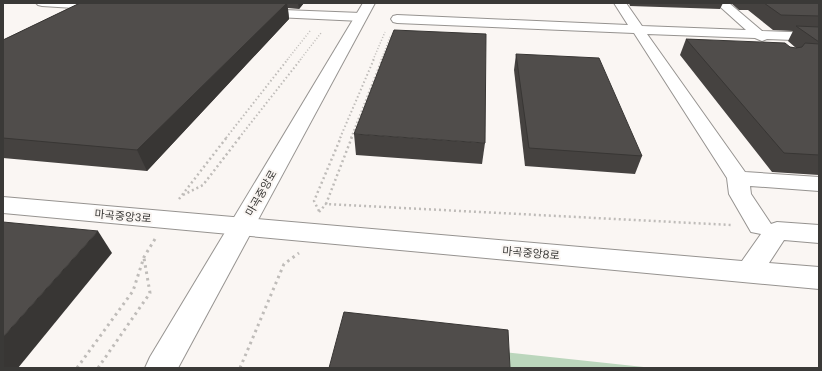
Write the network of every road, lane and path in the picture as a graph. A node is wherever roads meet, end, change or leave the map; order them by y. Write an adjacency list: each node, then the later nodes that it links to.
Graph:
1 (42, 3): 5 (street)
2 (369, 3): 8 (street, 마곡중앙로)
3 (620, 3): 10 (street)
4 (722, 3): 12 (street)
5 (121, 6)
6 (246, 12): 7 (street)
7 (327, 16): 7 (path); 8 (street)
8 (361, 17): 20 (street, 마곡중앙로)
9 (397, 19): 10 (street); 17 (path)
10 (637, 29): 12 (street); 15 (street)
11 (385, 32): 17 (path)
12 (759, 34): 13 (street); 14 (street)
13 (819, 37)
14 (776, 49)
15 (738, 178): 16 (street); 19 (street)
16 (819, 184)
17 (326, 204): 19 (path)
18 (3, 205): 20 (street, 마곡중앙3로)
19 (760, 226)
20 (242, 227): 23 (street, 마곡중앙8로); 27 (street, 마곡중앙로)
21 (819, 234): 23 (street)
22 (304, 250): 28 (path)
23 (749, 272): 24 (street, 마곡중앙8로)
24 (819, 278)
25 (77, 368): 26 (path)
26 (98, 368)
27 (161, 368)
28 (240, 368)

